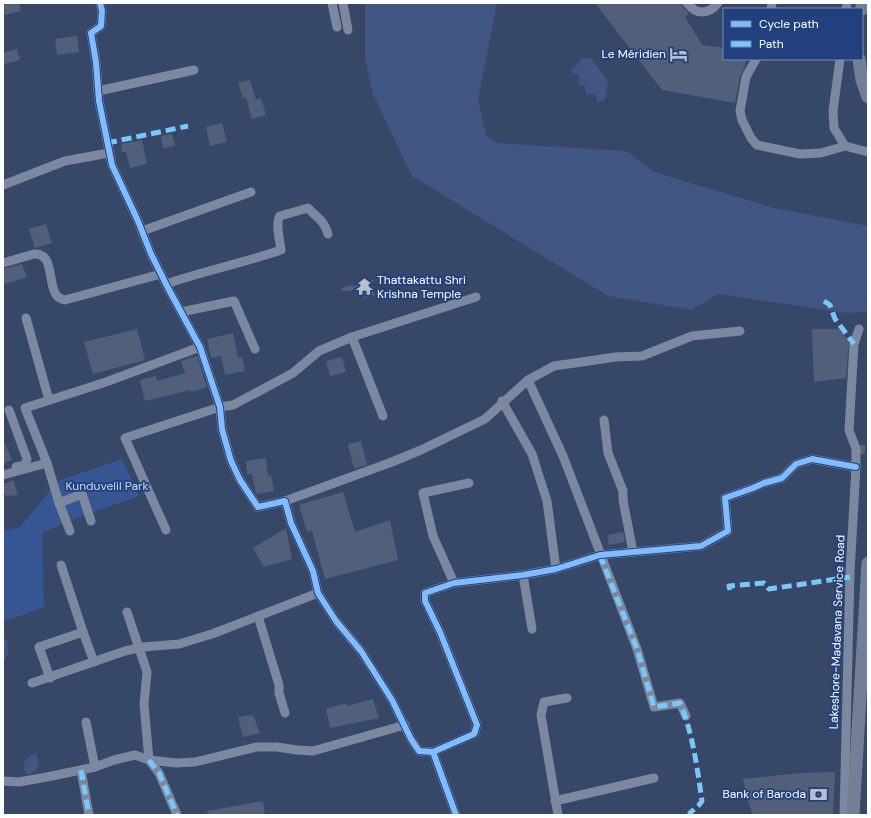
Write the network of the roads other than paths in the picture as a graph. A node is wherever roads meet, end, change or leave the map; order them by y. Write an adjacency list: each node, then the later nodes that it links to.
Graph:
1 (100, 3): 12 (street)
2 (332, 3): 6 (street)
3 (343, 3): 7 (street)
4 (687, 3): 5 (street)
5 (718, 3)
6 (337, 27)
7 (348, 30)
8 (755, 60): 14 (street)
9 (840, 60): 14 (street)
10 (859, 60): 13 (highway)
11 (194, 70): 12 (street)
12 (98, 91): 16 (street)
13 (868, 97)
14 (845, 146): 15 (street)
15 (868, 152)
16 (109, 153): 17 (street); 19 (street)
17 (3, 185)
18 (251, 192): 19 (street)
19 (142, 231): 22 (street)
20 (328, 234): 23 (street)
21 (3, 263): 22 (street)
22 (161, 274): 23 (street)
23 (166, 284): 25 (street)
24 (476, 297): 29 (street)
25 (181, 312): 30 (street); 31 (street)
26 (26, 318): 33 (street)
27 (859, 329): 41 (street, Lakeshore-Madavana Service Road)
28 (740, 331): 32 (street)
29 (352, 337): 35 (street); 38 (street)
30 (200, 347): 33 (street); 35 (street)
31 (255, 349)
32 (528, 380): 34 (street); 51 (street)
33 (49, 400): 36 (street)
34 (502, 402): 45 (street); 54 (street)
35 (220, 407): 45 (street); 48 (street)
36 (25, 408): 37 (street); 40 (street)
37 (6, 409): 42 (street)
38 (383, 416)
39 (604, 420): 50 (street)
40 (47, 462): 43 (street); 46 (street)
41 (856, 467): 50 (street); 82 (street, Lakeshore-Madavana Service Road)
42 (3, 471)
43 (3, 475)
44 (469, 483): 56 (street)
45 (285, 501): 57 (street)
46 (59, 503): 47 (street); 49 (street)
47 (91, 521)
48 (166, 530)
49 (70, 531)
50 (633, 552): 51 (street)
51 (600, 555): 54 (street); 68 (street)
52 (868, 563): 83 (highway)
53 (61, 565): 61 (street)
54 (556, 569): 55 (street)
55 (523, 576): 56 (street); 60 (street)
56 (454, 583): 71 (street)
57 (318, 593): 59 (street); 70 (street)
58 (126, 612): 62 (street)
59 (258, 616): 62 (street); 67 (street)
60 (532, 629)
61 (83, 632): 63 (street); 64 (street)
62 (138, 648): 63 (street); 72 (street)
63 (94, 662): 64 (street)
64 (50, 678): 65 (street)
65 (32, 683)
66 (567, 698): 77 (street)
67 (285, 713)
68 (686, 716)
69 (86, 722): 73 (street)
70 (405, 725): 71 (street); 72 (street)
71 (433, 752): 78 (street)
72 (149, 760): 73 (street); 80 (street)
73 (95, 767): 74 (street)
74 (81, 770): 76 (street); 79 (street)
75 (654, 778): 77 (street)
76 (3, 781)
77 (555, 801): 81 (street)
78 (453, 814)
79 (90, 815)
80 (177, 815)
81 (558, 815)
82 (844, 815)
83 (853, 815)

